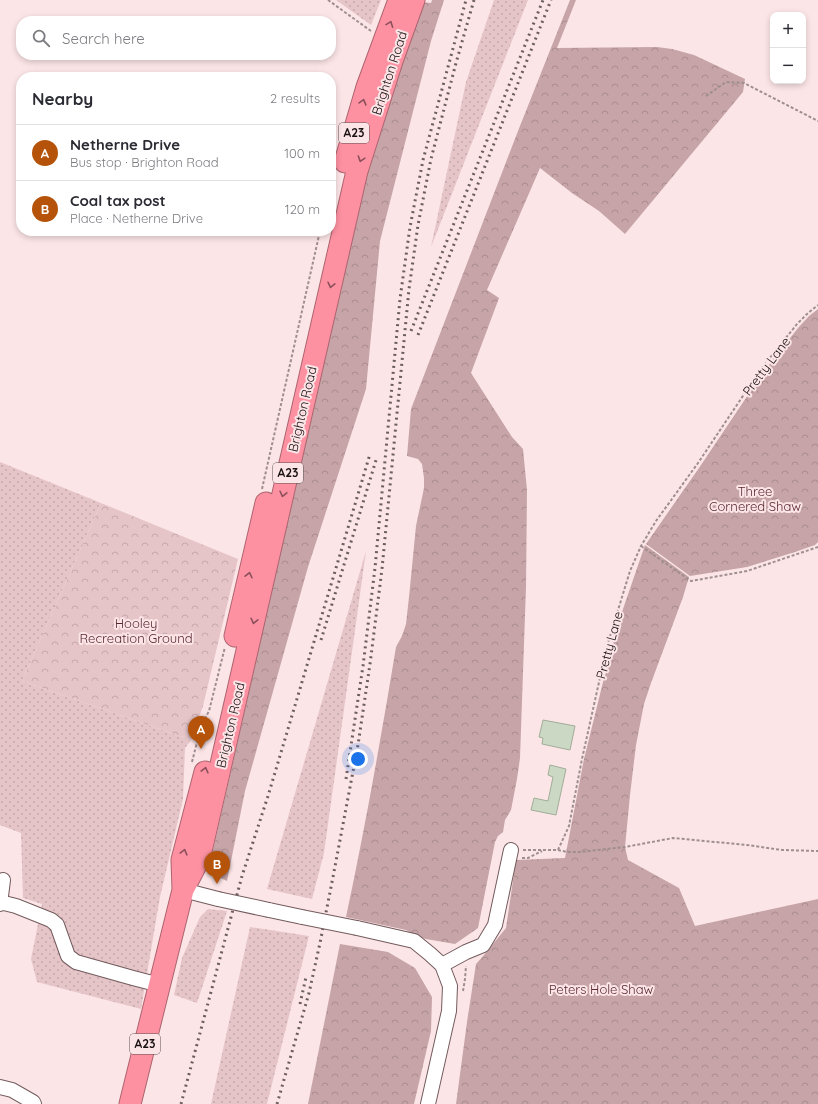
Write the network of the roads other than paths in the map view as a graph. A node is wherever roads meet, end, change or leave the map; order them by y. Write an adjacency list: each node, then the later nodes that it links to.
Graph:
1 (399, 0): 3 (highway, Brighton Road / A23, one-way to 1)
2 (414, 0): 7 (highway, Brighton Road / A23, one-way to 7)
3 (336, 199)
4 (328, 236): 7 (highway, Brighton Road / A23, one-way to 4)
5 (510, 855): 9 (street)
6 (3, 880): 8 (street)
7 (183, 890): 9 (street, bridge); 10 (highway, Brighton Road / A23)
8 (0, 903): 10 (street)
9 (442, 965): 14 (street)
10 (160, 985): 13 (highway, Brighton Road / A23)
11 (0, 1087): 12 (street)
12 (34, 1104)
13 (130, 1104)
14 (428, 1104)

